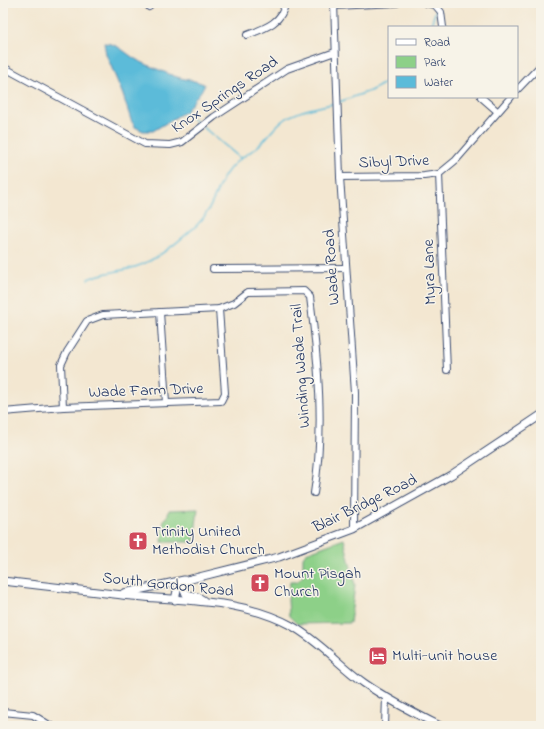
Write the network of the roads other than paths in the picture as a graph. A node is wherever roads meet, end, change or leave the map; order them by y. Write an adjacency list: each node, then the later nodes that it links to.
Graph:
1 (285, 3): 8 (street)
2 (397, 3): 5 (street)
3 (426, 3): 7 (street)
4 (537, 3): 6 (street)
5 (334, 4): 9 (street, Wade Road)
6 (541, 7)
7 (443, 26)
8 (247, 35)
9 (335, 52): 11 (street, Knox Springs Road); 17 (street, Wade Road)
10 (541, 65): 12 (street)
11 (3, 67)
12 (518, 89)
13 (482, 98): 15 (street)
14 (510, 98): 15 (street, Sibyl Drive)
15 (497, 112): 16 (street, Sibyl Drive)
16 (439, 174): 17 (street, Sibyl Drive); 22 (street, Myra Lane)
17 (340, 177): 18 (street, Wade Road)
18 (345, 268): 19 (street); 28 (street, Wade Road)
19 (213, 269)
20 (219, 309): 21 (street, Winding Wade Trail); 23 (street, Wade Farm Drive); 27 (street, Winding Wade Trail)
21 (160, 312): 23 (street); 24 (street, Winding Wade Trail)
22 (447, 370)
23 (166, 403): 24 (street, Wade Farm Drive)
24 (63, 406): 25 (street, Wade Farm Drive)
25 (3, 412)
26 (541, 415): 28 (street, Blair Bridge Road)
27 (314, 493)
28 (354, 529): 29 (street, Blair Bridge Road)
29 (190, 579): 31 (street, Blair Bridge Road); 32 (street); 33 (street)
30 (3, 581): 31 (street, South Gordon Road)
31 (113, 594): 32 (street, South Gordon Road)
32 (175, 600): 33 (street, South Gordon Road)
33 (206, 602): 34 (street, South Gordon Road)
34 (386, 696): 37 (street); 38 (street, South Gordon Road)
35 (3, 712): 36 (street)
36 (51, 726)
37 (385, 726)
38 (440, 726)

